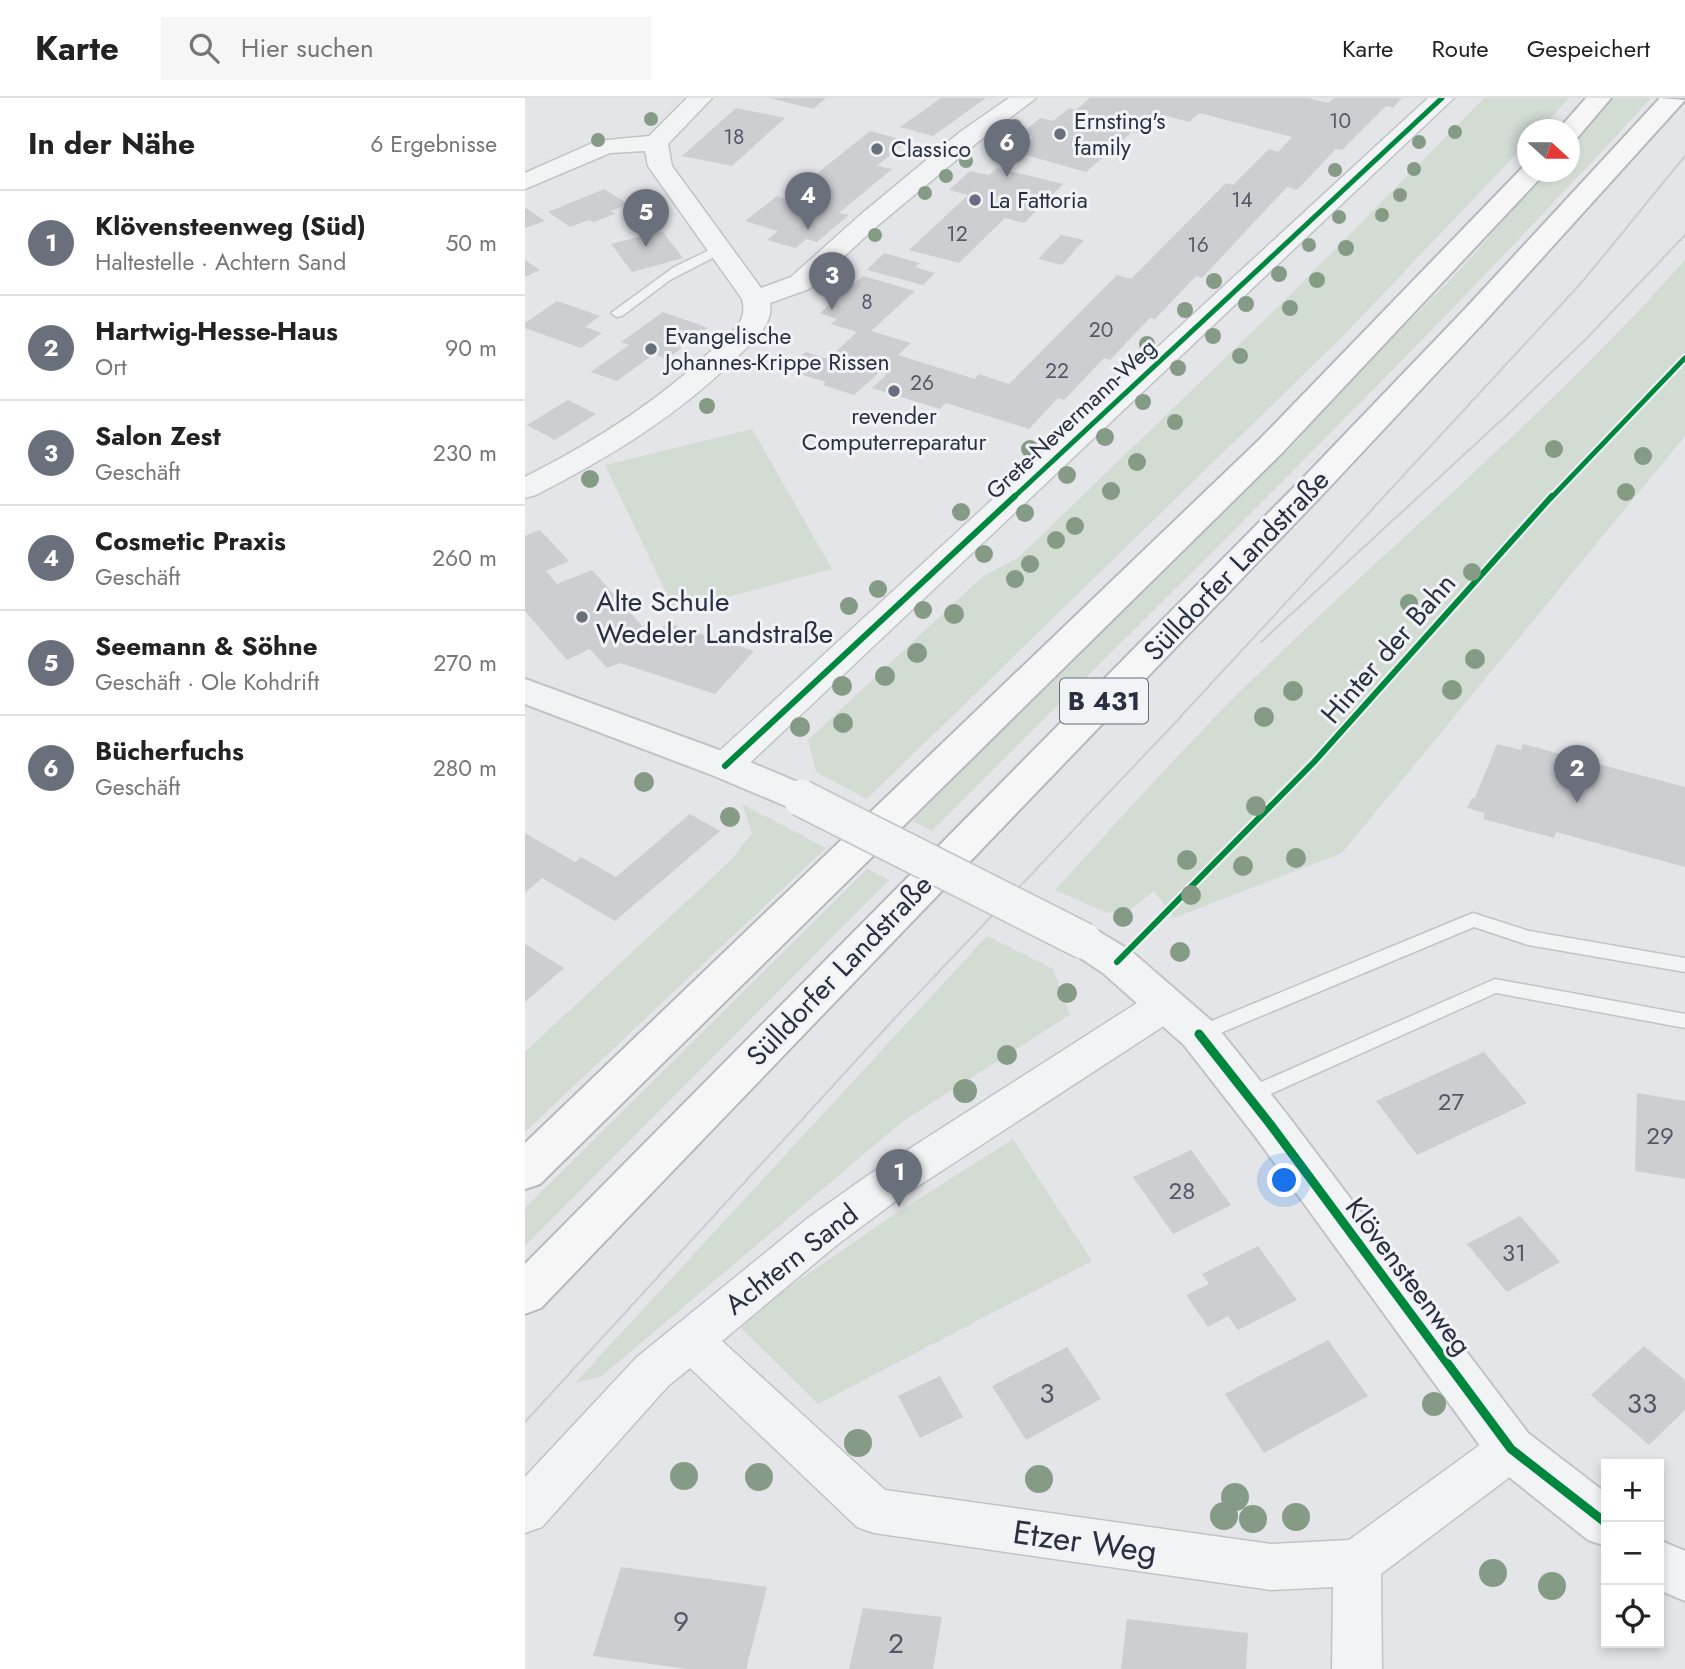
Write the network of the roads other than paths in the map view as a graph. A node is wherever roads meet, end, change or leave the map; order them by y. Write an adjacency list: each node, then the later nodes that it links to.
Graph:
1 (700, 98): 7 (street)
2 (1024, 98): 11 (street)
3 (1442, 98): 15 (street, Grete-Nevermann-Weg)
4 (1599, 98): 6 (highway)
5 (1674, 98): 22 (highway, Sülldorfer Landstraße / B 431)
6 (1580, 120)
7 (656, 143): 8 (street); 10 (street)
8 (525, 181)
9 (1523, 182): 21 (highway, Sülldorfer Landstraße / B 431)
10 (720, 249): 11 (street); 12 (lane)
11 (755, 299): 13 (street)
12 (617, 313)
13 (525, 489)
14 (525, 691): 15 (street, Klövensteenweg)
15 (725, 766): 17 (street, Klövensteenweg, bridge)
16 (1685, 965): 19 (lane)
17 (1165, 1005): 19 (street, Klövensteenweg); 23 (street, Achtern Sand)
18 (1685, 1021): 20 (lane)
19 (1199, 1034): 20 (street, Klövensteenweg)
20 (1248, 1096): 24 (street, Klövensteenweg)
21 (525, 1171)
22 (525, 1294)
23 (690, 1339): 25 (street, Achtern Sand); 27 (street, Etzer Weg)
24 (1511, 1449): 26 (street, Klövensteenweg); 27 (street)
25 (525, 1511)
26 (1605, 1522)
27 (1357, 1563): 30 (street)
28 (1664, 1566): 29 (street)
29 (1685, 1577)
30 (1357, 1669)

